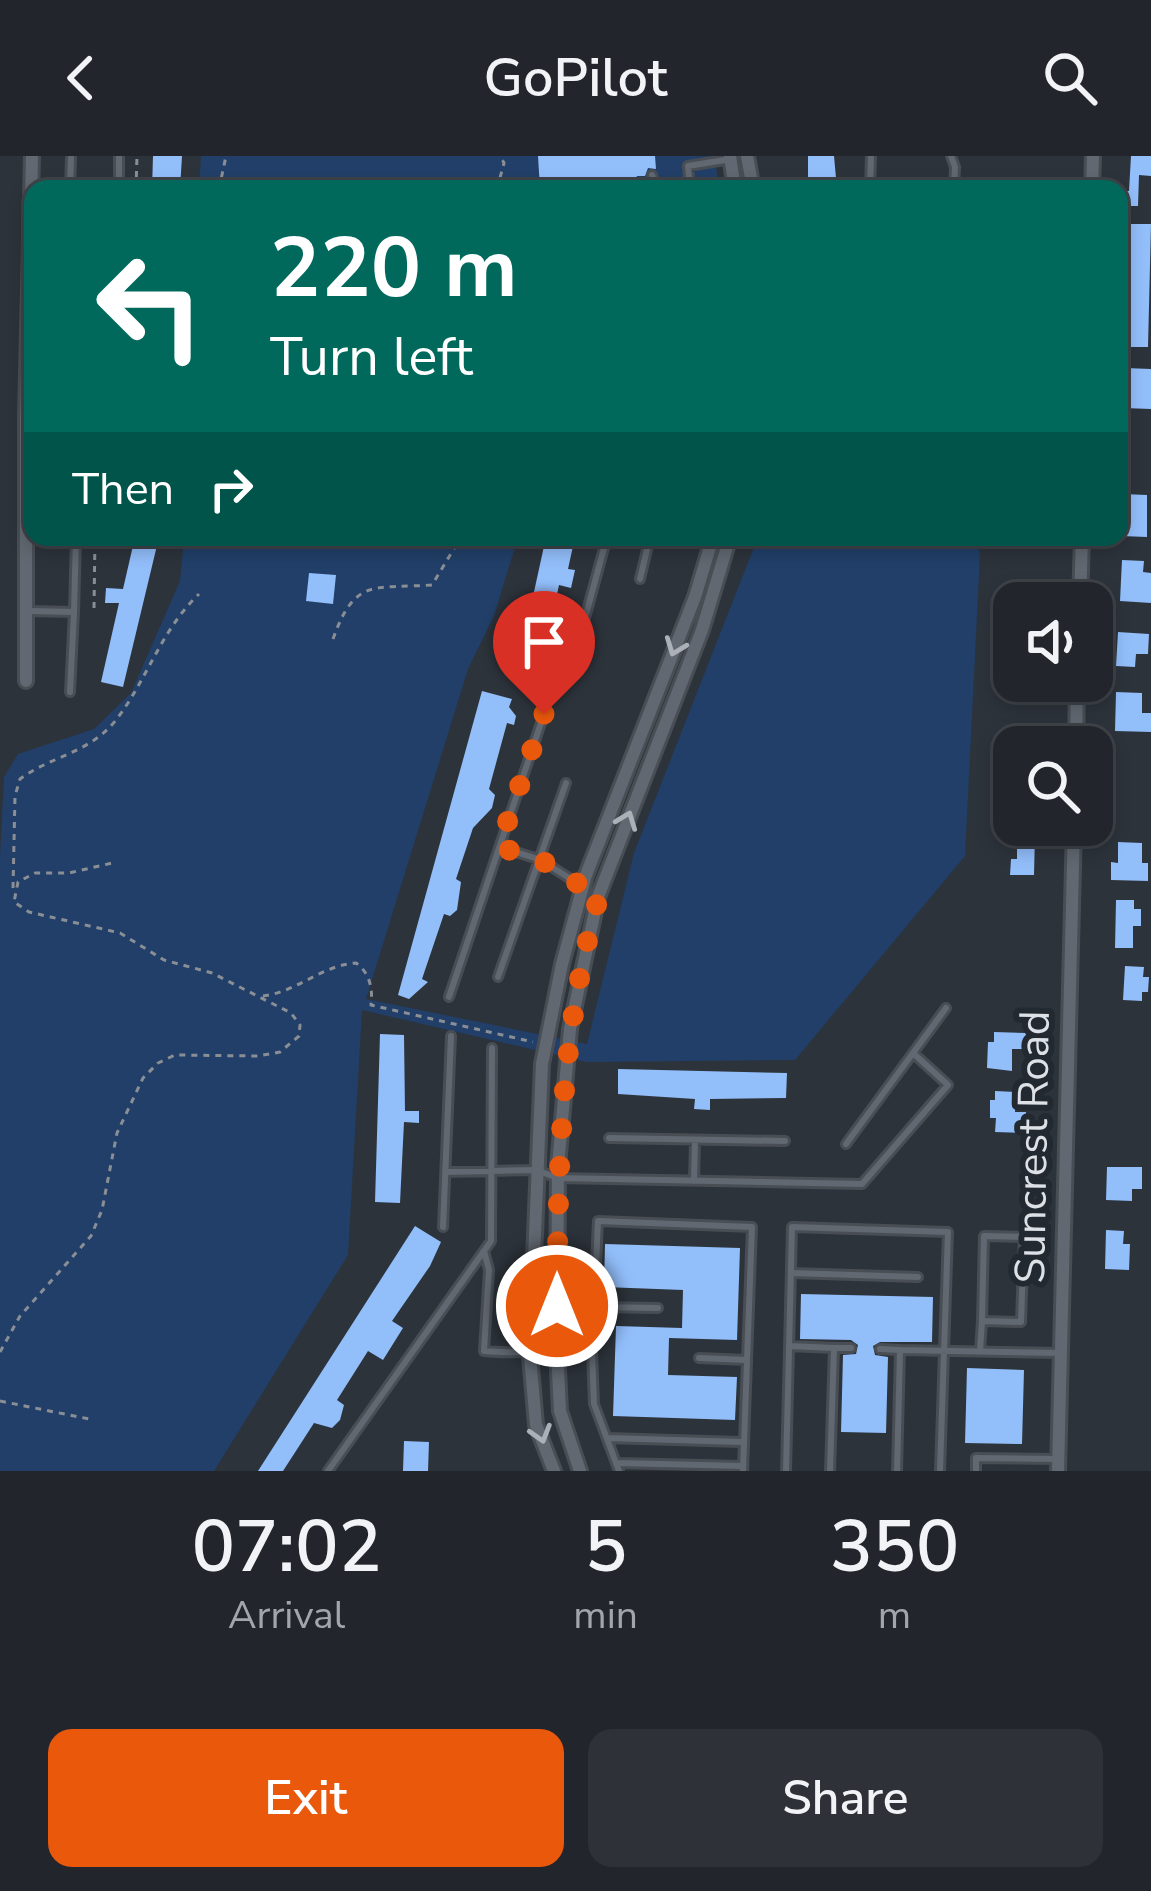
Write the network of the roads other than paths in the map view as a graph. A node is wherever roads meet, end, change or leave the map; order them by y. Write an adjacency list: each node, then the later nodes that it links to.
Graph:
1 (731, 157): 4 (lane)
2 (652, 175): 3 (lane)
3 (654, 180)
4 (687, 180)
5 (28, 546): 14 (street)
6 (76, 546): 15 (lane)
7 (605, 546): 16 (lane)
8 (648, 546): 12 (lane)
9 (710, 546): 24 (street, one-way to 24)
10 (727, 546): 25 (street, one-way to 10)
11 (1082, 546): 13 (street)
12 (640, 579)
13 (1081, 582)
14 (26, 611): 15 (lane); 17 (street)
15 (74, 612): 18 (lane)
16 (569, 677)
17 (26, 681)
18 (70, 692)
19 (544, 714): 22 (lane)
20 (566, 783): 23 (lane)
21 (1073, 846): 57 (street, Suncrest Road)
22 (499, 847): 23 (lane); 27 (lane)
23 (541, 860): 24 (lane); 26 (lane)
24 (583, 887): 25 (lane); 36 (street)
25 (600, 893): 39 (street)
26 (499, 977)
27 (449, 997)
28 (946, 1008): 31 (lane)
29 (451, 1036): 37 (lane)
30 (492, 1048): 38 (lane)
31 (914, 1054): 35 (lane); 40 (lane)
32 (609, 1138): 33 (lane)
33 (695, 1140): 34 (lane); 40 (lane)
34 (785, 1142)
35 (846, 1144)
36 (536, 1170): 38 (lane); 39 (lane); 58 (street)
37 (446, 1172): 38 (lane); 41 (lane)
38 (490, 1172): 42 (lane)
39 (558, 1178): 40 (lane); 51 (street)
40 (694, 1181)
41 (443, 1227)
42 (484, 1251): 58 (lane); 67 (lane)
43 (791, 1274): 44 (lane); 48 (lane); 54 (lane)
44 (918, 1277)
45 (594, 1306): 46 (lane); 55 (lane); 60 (lane)
46 (658, 1308)
47 (982, 1321): 47 (lane); 56 (lane)
48 (789, 1346): 49 (lane); 70 (lane)
49 (834, 1348): 50 (lane); 71 (lane)
50 (851, 1348)
51 (557, 1349): 55 (lane); 58 (lane); 69 (street)
52 (880, 1349): 53 (lane)
53 (900, 1350): 54 (lane); 72 (lane)
54 (944, 1350): 56 (lane); 73 (lane)
55 (592, 1351): 61 (lane)
56 (980, 1351): 57 (lane)
57 (1060, 1353): 64 (street, Suncrest Road)
58 (530, 1356): 68 (street, one-way to 68)
59 (699, 1358): 60 (lane)
60 (747, 1360): 62 (lane)
61 (607, 1438): 62 (lane); 65 (lane)
62 (741, 1442): 66 (lane)
63 (1014, 1458): 64 (lane); 74 (lane); 75 (lane)
64 (1058, 1465)
65 (619, 1467): 66 (lane)
66 (743, 1468)
67 (328, 1471)
68 (554, 1471)
69 (580, 1471)
70 (786, 1471)
71 (830, 1471)
72 (897, 1471)
73 (940, 1471)
74 (976, 1471)
75 (1013, 1471)

